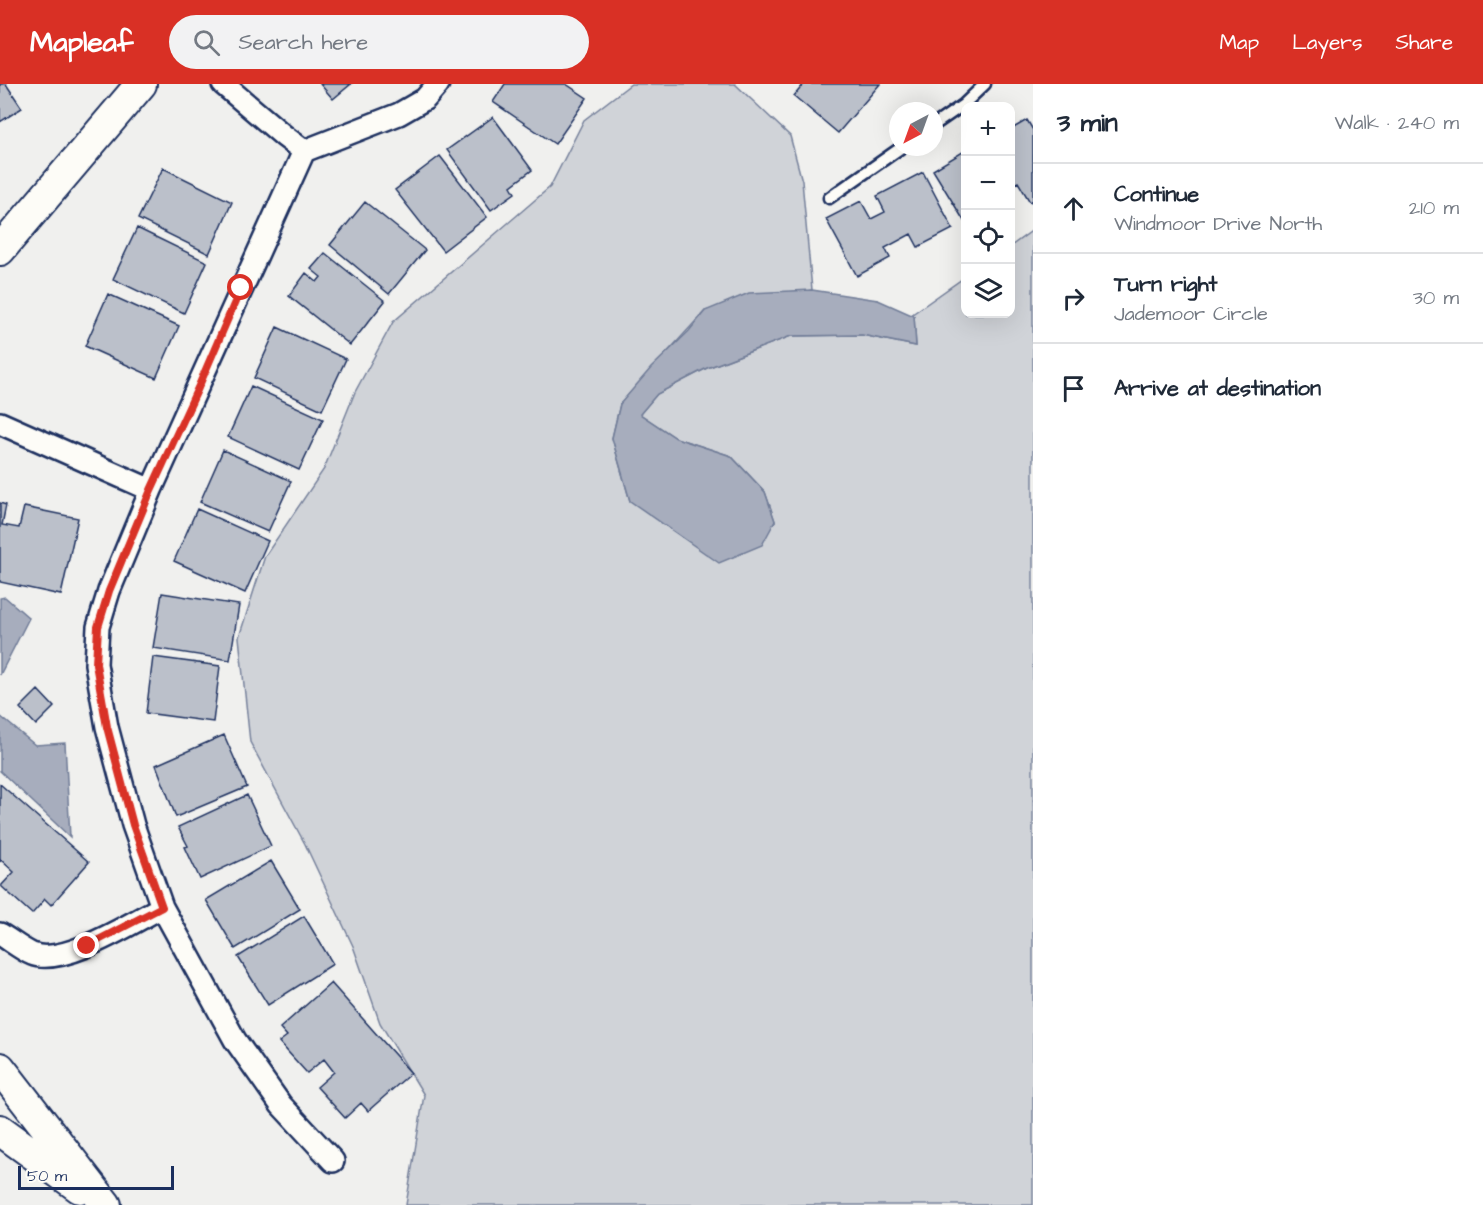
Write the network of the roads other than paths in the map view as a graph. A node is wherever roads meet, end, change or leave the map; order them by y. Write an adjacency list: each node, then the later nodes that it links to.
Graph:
1 (141, 84): 9 (street)
2 (223, 84): 6 (street)
3 (438, 84): 6 (street)
4 (985, 84): 5 (lane)
5 (943, 119)
6 (304, 151): 11 (street)
7 (889, 156): 8 (lane)
8 (829, 198)
9 (0, 250)
10 (0, 423): 11 (street)
11 (151, 490): 12 (street)
12 (162, 907): 13 (street); 16 (street)
13 (0, 934)
14 (0, 1068): 17 (street)
15 (0, 1130): 17 (street)
16 (333, 1161)
17 (105, 1205)

